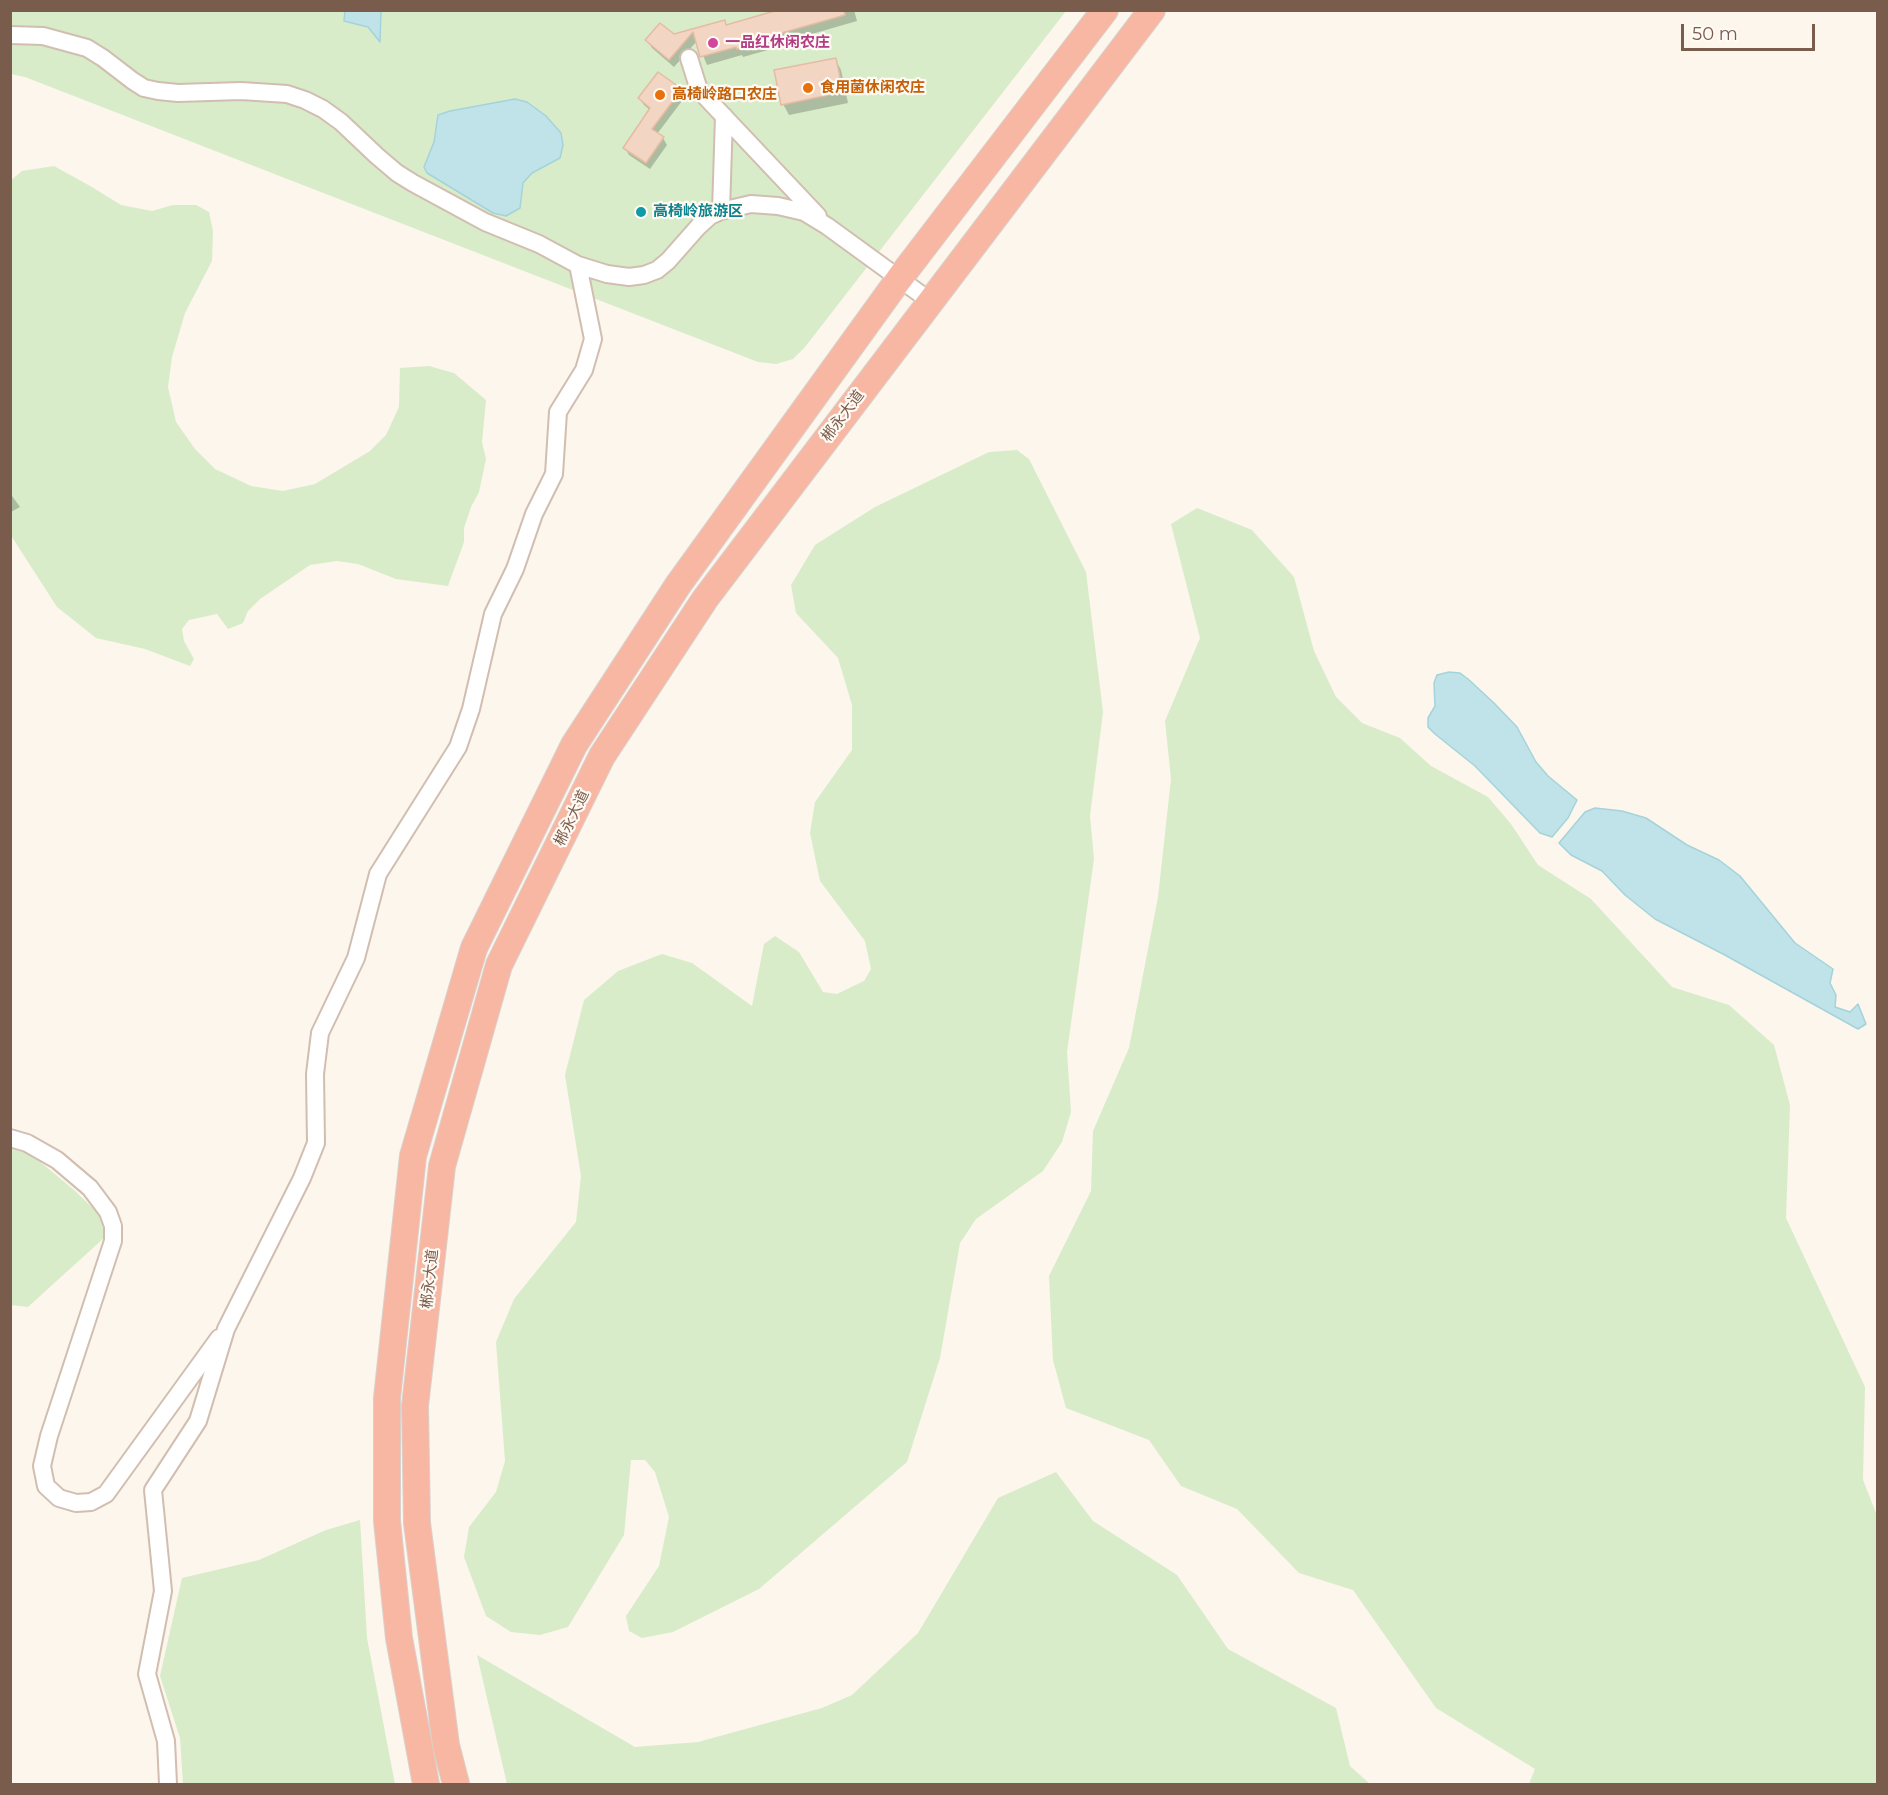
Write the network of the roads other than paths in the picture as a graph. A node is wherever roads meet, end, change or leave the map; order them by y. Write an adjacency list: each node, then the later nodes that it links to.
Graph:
1 (1105, 10): 9 (highway, 郴永大道)
2 (1152, 10): 10 (highway, 郴永大道)
3 (10, 34): 8 (street)
4 (690, 58): 5 (street)
5 (724, 116): 6 (street); 7 (street)
6 (721, 211): 7 (street); 8 (street)
7 (826, 226): 9 (street)
8 (578, 265): 12 (street)
9 (899, 279): 10 (street); 14 (highway, 郴永大道)
10 (930, 301): 15 (highway, 郴永大道)
11 (10, 1138): 12 (street)
12 (226, 1329): 13 (street)
13 (168, 1785)
14 (426, 1785)
15 (456, 1785)

